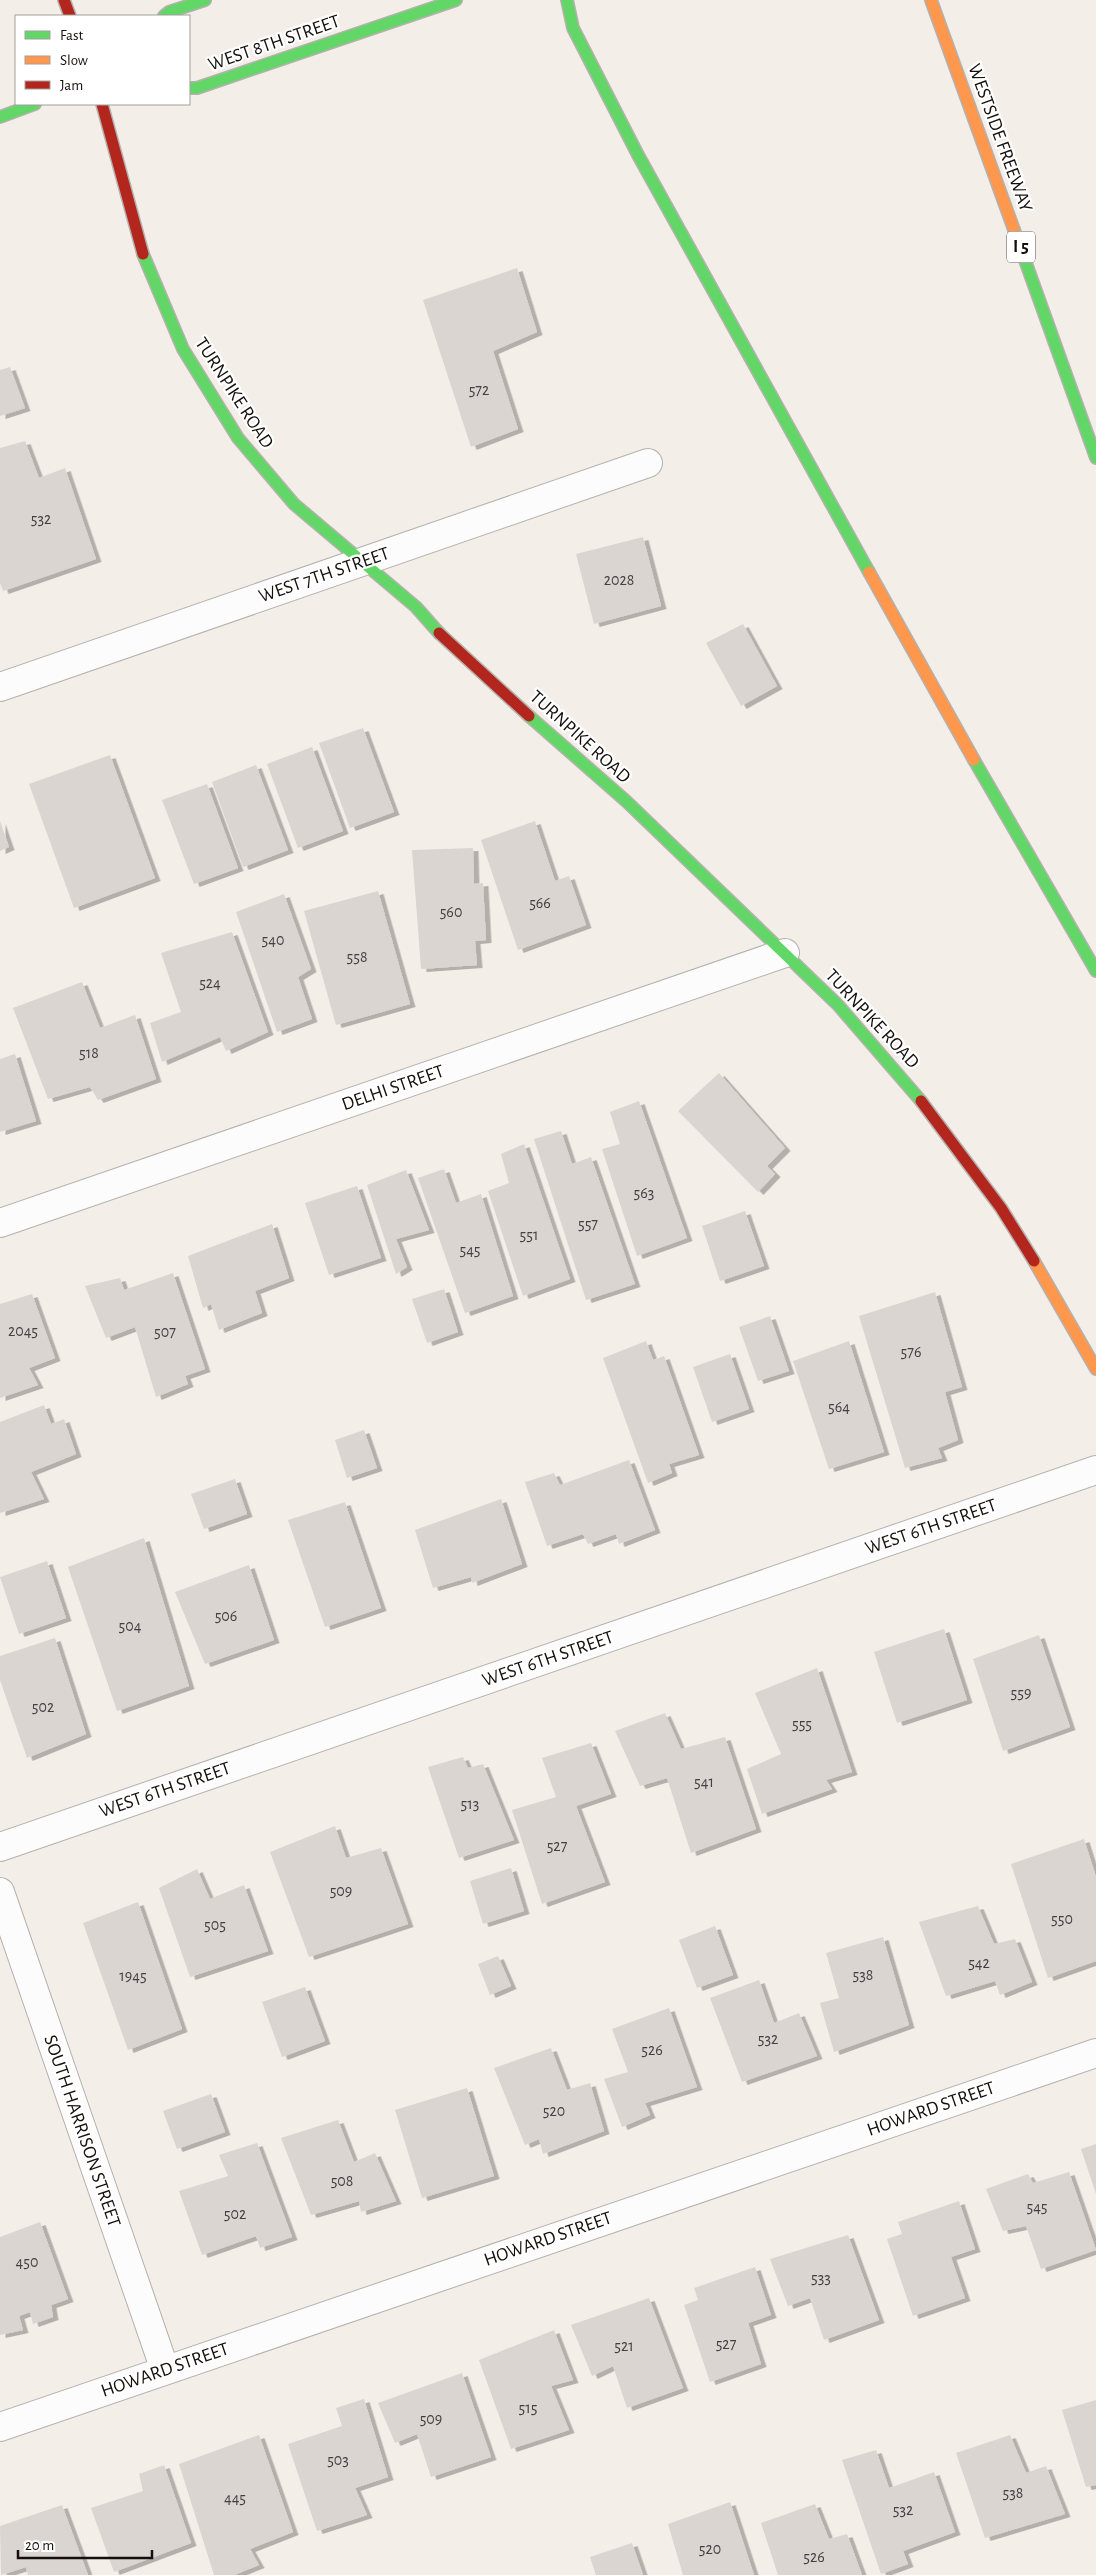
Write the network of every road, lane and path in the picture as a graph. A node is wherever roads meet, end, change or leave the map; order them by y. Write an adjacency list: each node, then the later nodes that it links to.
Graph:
1 (64, 0): 6 (main road)
2 (205, 0): 7 (main road)
3 (456, 0): 8 (main road, WEST 8TH STREET)
4 (566, 0): 17 (main road)
5 (931, 0): 12 (main road, WESTSIDE FREEWAY / I 5)
6 (70, 15)
7 (165, 15)
8 (190, 88)
9 (32, 105): 11 (main road)
10 (102, 105): 14 (main road, TURNPIKE ROAD)
11 (0, 117)
12 (1096, 458)
13 (648, 463): 14 (street, WEST 7TH STREET)
14 (362, 562): 15 (street, WEST 7TH STREET); 16 (main road, TURNPIKE ROAD)
15 (0, 687)
16 (785, 953): 18 (street, DELHI STREET); 19 (main road, TURNPIKE ROAD)
17 (1096, 971)
18 (0, 1223)
19 (1096, 1369)
20 (1096, 1470): 21 (street, WEST 6TH STREET)
21 (0, 1847)
22 (0, 1892): 24 (street, SOUTH HARRISON STREET)
23 (1096, 2053): 24 (street, HOWARD STREET)
24 (165, 2370): 25 (street, HOWARD STREET)
25 (0, 2427)

